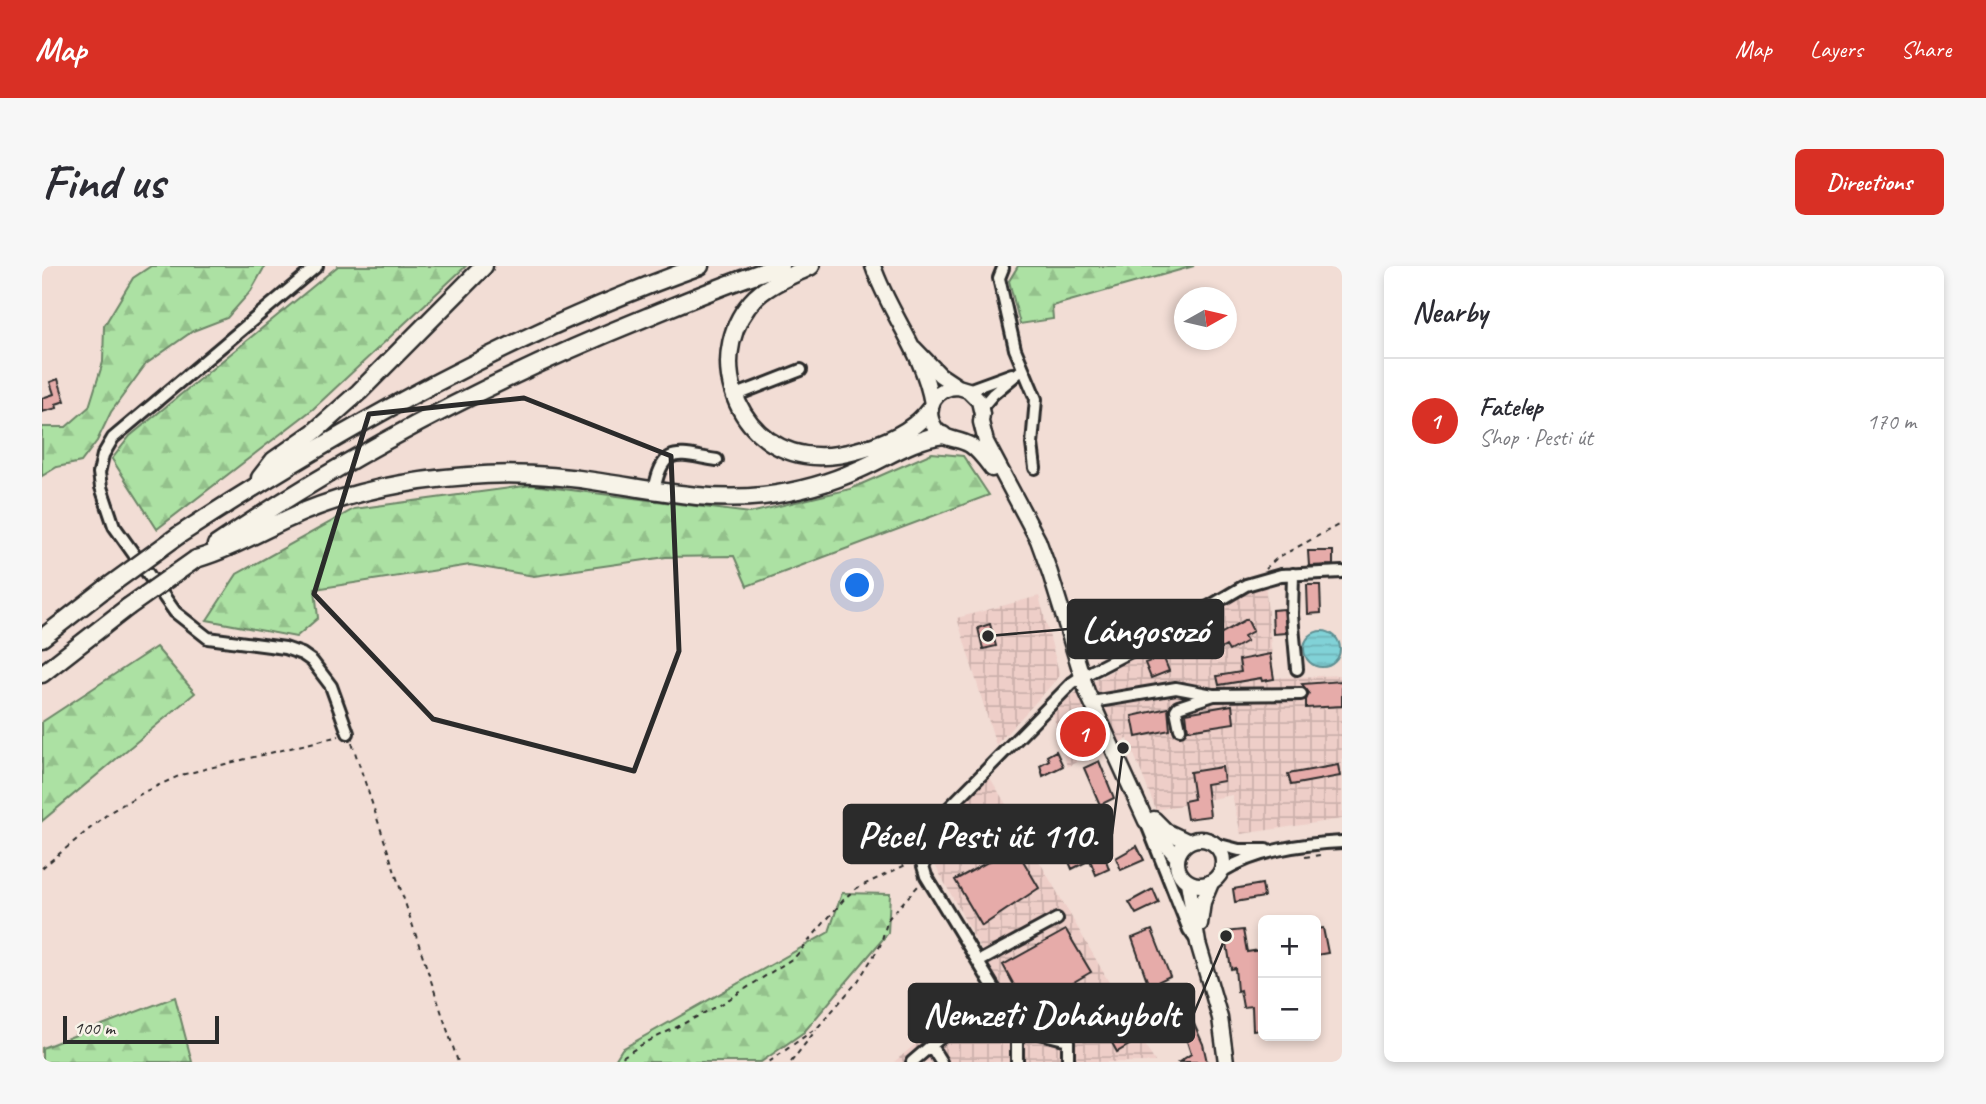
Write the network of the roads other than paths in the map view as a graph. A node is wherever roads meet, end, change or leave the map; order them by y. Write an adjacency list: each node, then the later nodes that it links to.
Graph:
1 (317, 266): 32 (street)
2 (484, 266): 18 (highway)
3 (700, 266): 18 (highway)
4 (780, 266): 21 (highway)
5 (811, 266): 12 (highway)
6 (873, 266): 8 (main road)
7 (1003, 268): 10 (street)
8 (914, 348): 11 (main road); 13 (main road)
9 (801, 370): 12 (street)
10 (1020, 371): 11 (street); 14 (street); 17 (street)
11 (963, 388): 13 (main road); 14 (main road)
12 (734, 396): 13 (highway)
13 (931, 407): 15 (main road)
14 (981, 414): 15 (main road); 19 (main road)
15 (950, 437): 19 (main road); 20 (highway)
16 (717, 460): 20 (street)
17 (1035, 468)
18 (252, 488): 24 (highway, bridge)
19 (1010, 488): 27 (main road)
20 (654, 491): 21 (highway)
21 (196, 559): 26 (highway, bridge)
22 (1342, 572): 23 (street)
23 (1293, 574): 25 (street); 27 (street)
24 (42, 638)
25 (1297, 669)
26 (42, 674)
27 (1081, 677): 30 (main road); 44 (street)
28 (1301, 694): 29 (street)
29 (1214, 695): 30 (street); 31 (street)
30 (1092, 702): 33 (main road)
31 (1180, 729)
32 (348, 733)
33 (1132, 789): 34 (main road); 35 (main road)
34 (1146, 821): 39 (main road); 43 (street)
35 (1191, 836): 36 (main road); 39 (main road)
36 (1218, 839): 38 (street); 40 (main road)
37 (1342, 842): 38 (street)
38 (1279, 849): 40 (street)
39 (1177, 857): 41 (main road)
40 (1216, 877): 41 (main road); 43 (main road)
41 (1188, 882): 43 (main road)
42 (1057, 919): 44 (street)
43 (1198, 943): 54 (main road)
44 (978, 962): 45 (street)
45 (995, 991): 48 (street); 49 (street)
46 (1102, 998): 47 (street)
47 (1036, 1032): 48 (street); 53 (street)
48 (1017, 1034): 52 (street)
49 (931, 1046): 50 (street); 51 (street)
50 (912, 1062)
51 (941, 1062)
52 (1017, 1062)
53 (1068, 1062)
54 (1226, 1062)

